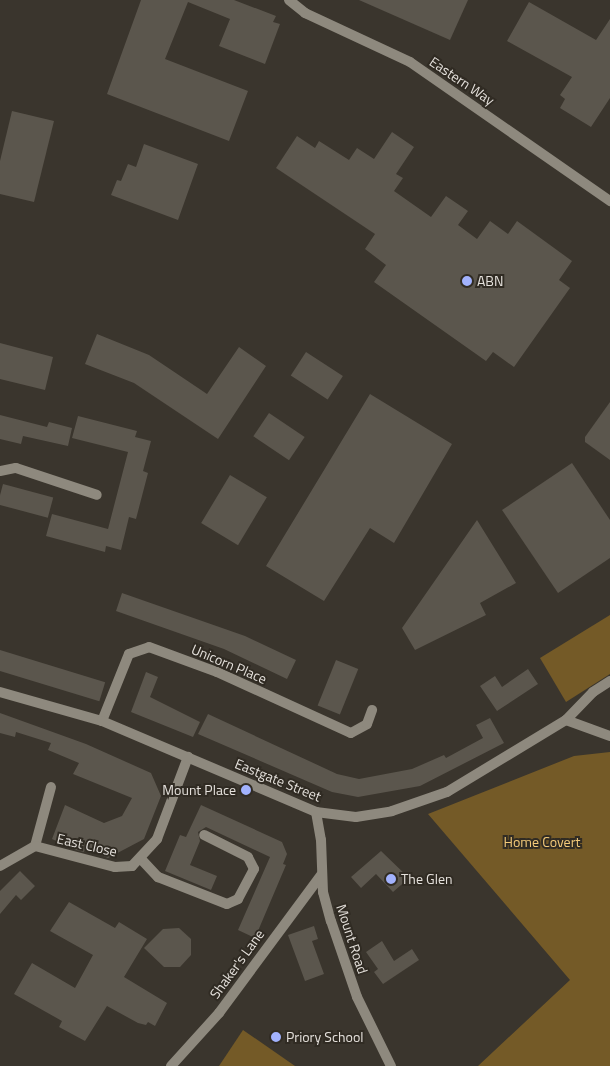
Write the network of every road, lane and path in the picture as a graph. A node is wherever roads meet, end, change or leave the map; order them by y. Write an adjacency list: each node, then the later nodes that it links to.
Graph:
1 (288, 0): 2 (street, Eastern Way)
2 (610, 201)
3 (0, 471): 4 (street)
4 (97, 495)
5 (610, 682): 8 (street, Eastgate Street)
6 (0, 692): 9 (street, Eastgate Street)
7 (372, 710): 9 (street, Unicorn Place)
8 (566, 720): 10 (street); 13 (street, Eastgate Street)
9 (102, 721): 11 (street, Eastgate Street)
10 (610, 736)
11 (188, 757): 13 (street, Eastgate Street); 16 (street, East Close)
12 (51, 787): 15 (street)
13 (316, 812): 18 (street, Mount Road)
14 (204, 835): 16 (street)
15 (35, 846): 16 (street, East Close); 17 (street, East Close)
16 (140, 859)
17 (3, 864)
18 (321, 875): 19 (street, Shaker's Lane); 20 (street, Mount Road)
19 (171, 1066)
20 (391, 1066)

